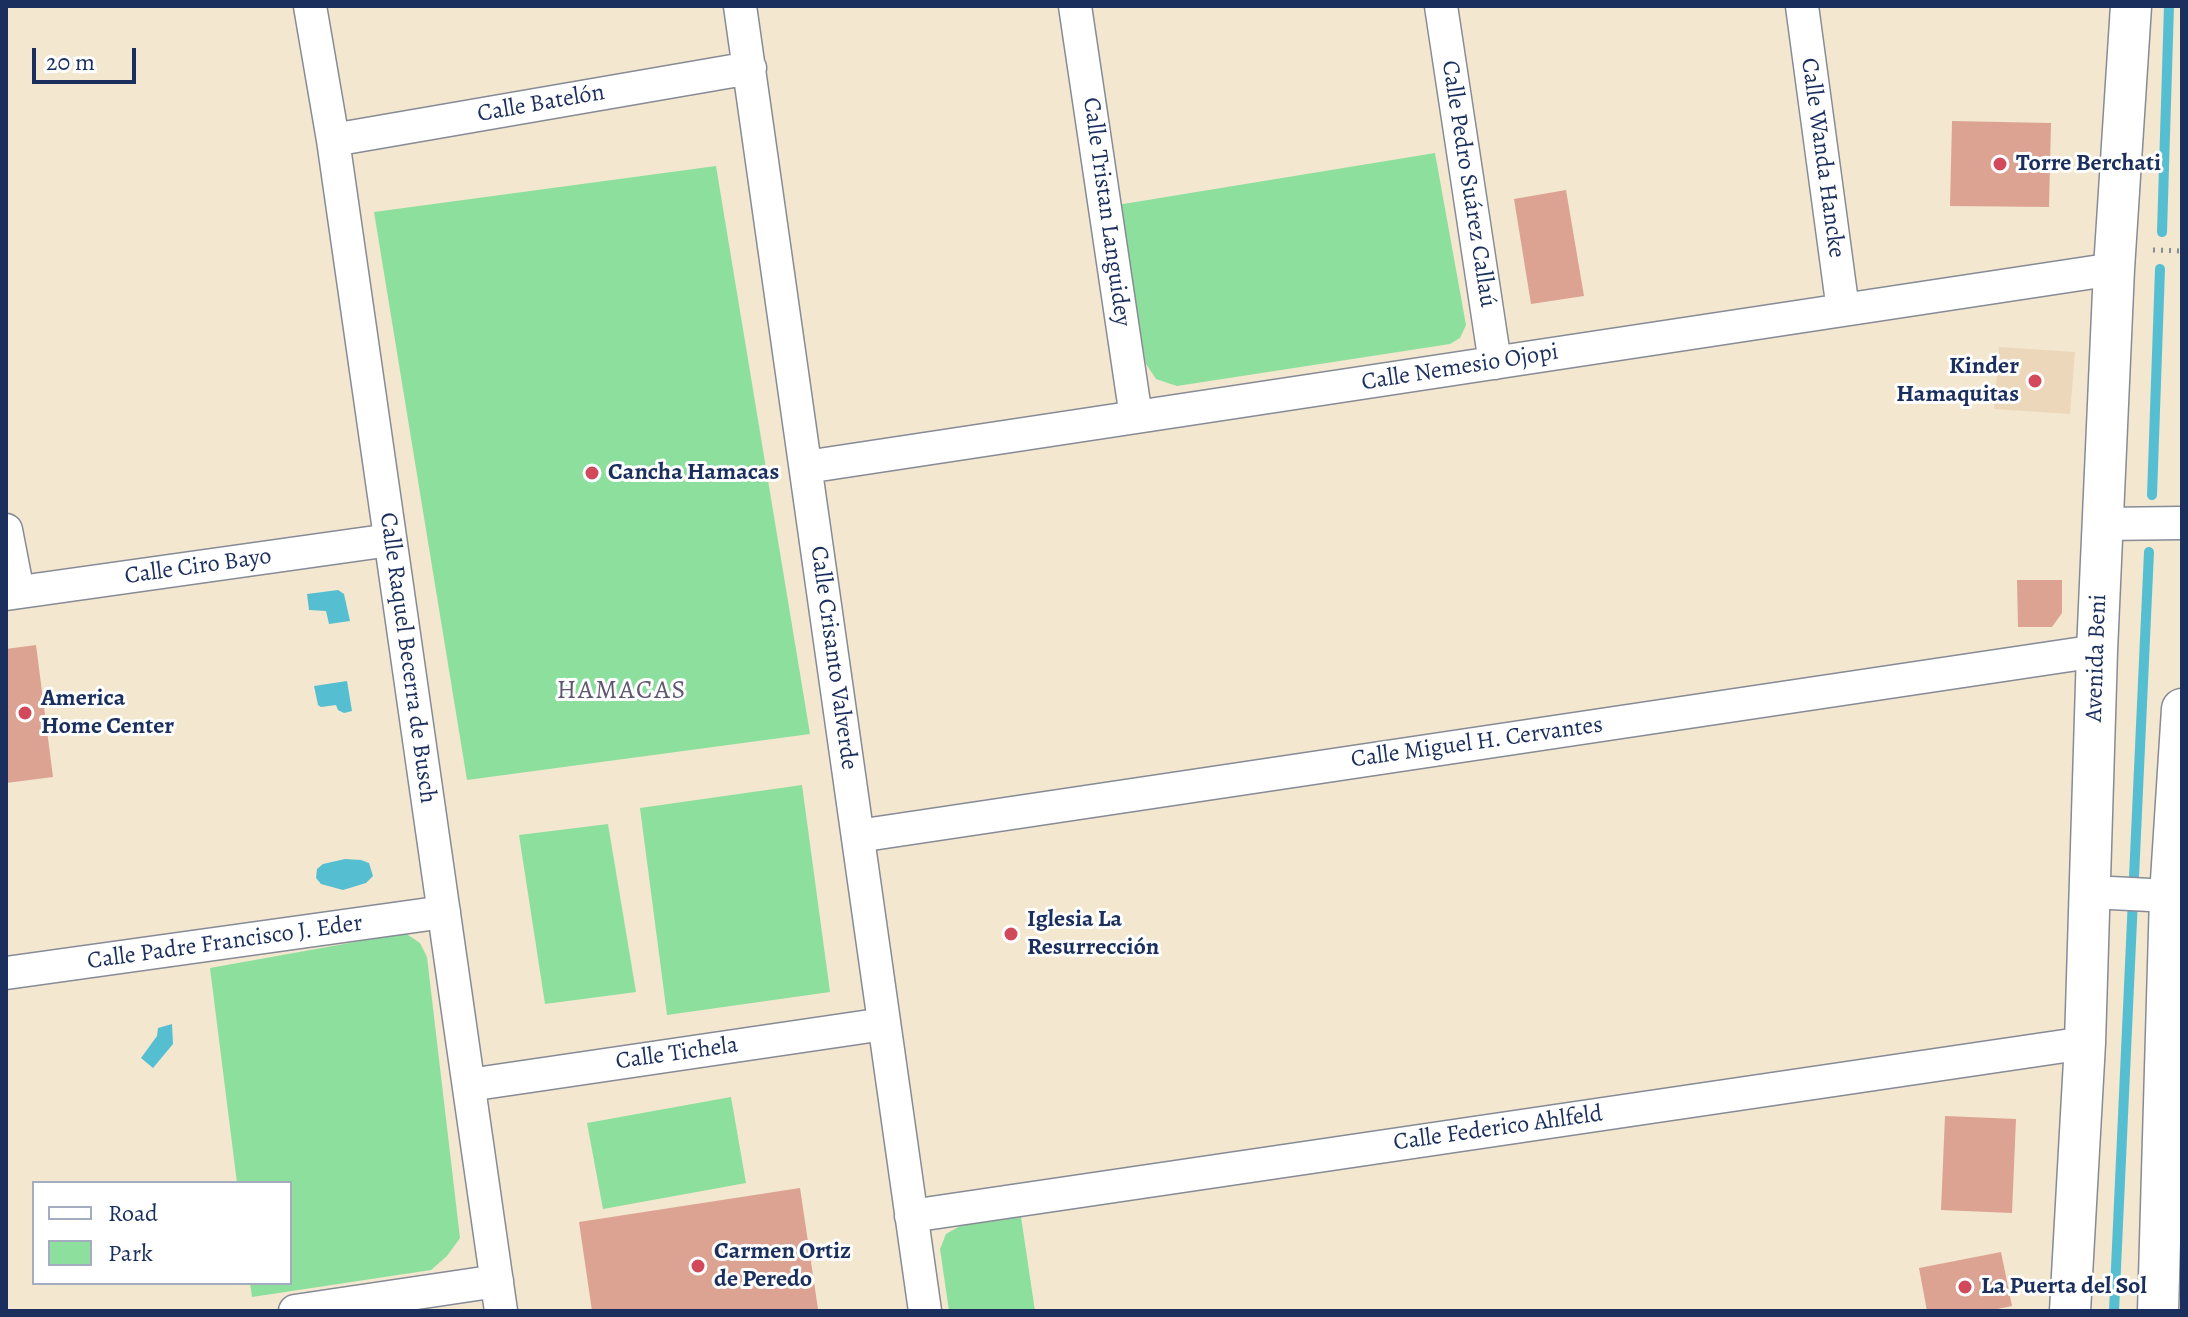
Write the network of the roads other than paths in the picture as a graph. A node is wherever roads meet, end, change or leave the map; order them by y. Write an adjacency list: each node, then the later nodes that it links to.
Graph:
1 (310, 6): 8 (street, Calle Raquel Becerra de Busch)
2 (740, 6): 7 (street, Calle Crisanto Valverde)
3 (1075, 6): 12 (street, Calle Tristan Languidey)
4 (1441, 6): 11 (street, Calle Pedro Suárez Callaú)
5 (1802, 6): 10 (street, Calle Wanda Hancke)
6 (2131, 6): 9 (street, Avenida Beni)
7 (750, 68): 8 (street, Calle Batelón); 13 (street, Calle Crisanto Valverde)
8 (333, 140): 17 (street, Calle Raquel Becerra de Busch)
9 (2114, 269): 10 (street, Calle Nemesio Ojopi); 15 (street, Avenida Beni)
10 (1843, 310): 11 (street, Calle Nemesio Ojopi)
11 (1495, 363): 12 (street, Calle Nemesio Ojopi)
12 (1136, 417): 13 (street, Calle Nemesio Ojopi)
13 (806, 467): 21 (street, Calle Crisanto Valverde)
14 (2182, 523): 15 (street)
15 (2103, 524): 19 (street, Avenida Beni)
16 (6, 530): 18 (street)
17 (390, 540): 18 (street, Calle Ciro Bayo); 24 (street, Calle Raquel Becerra de Busch)
18 (12, 593)
19 (2097, 651): 21 (street, Calle Miguel H. Cervantes); 22 (street, Avenida Beni)
20 (2182, 709): 23 (street)
21 (858, 836): 26 (street, Calle Crisanto Valverde)
22 (2104, 892): 23 (street); 27 (street, Avenida Beni)
23 (2168, 895): 31 (street)
24 (444, 912): 25 (street, Calle Padre Francisco J. Eder); 28 (street, Calle Raquel Becerra de Busch)
25 (6, 973)
26 (884, 1024): 28 (street, Calle Tichela); 29 (street, Calle Crisanto Valverde)
27 (2085, 1043): 29 (street, Calle Federico Ahlfeld); 34 (street, Avenida Beni)
28 (469, 1085): 30 (street, Calle Raquel Becerra de Busch)
29 (911, 1216): 33 (street, Calle Crisanto Valverde)
30 (499, 1296): 32 (street)
31 (2166, 1296)
32 (295, 1311)
33 (925, 1311)
34 (2070, 1311)

